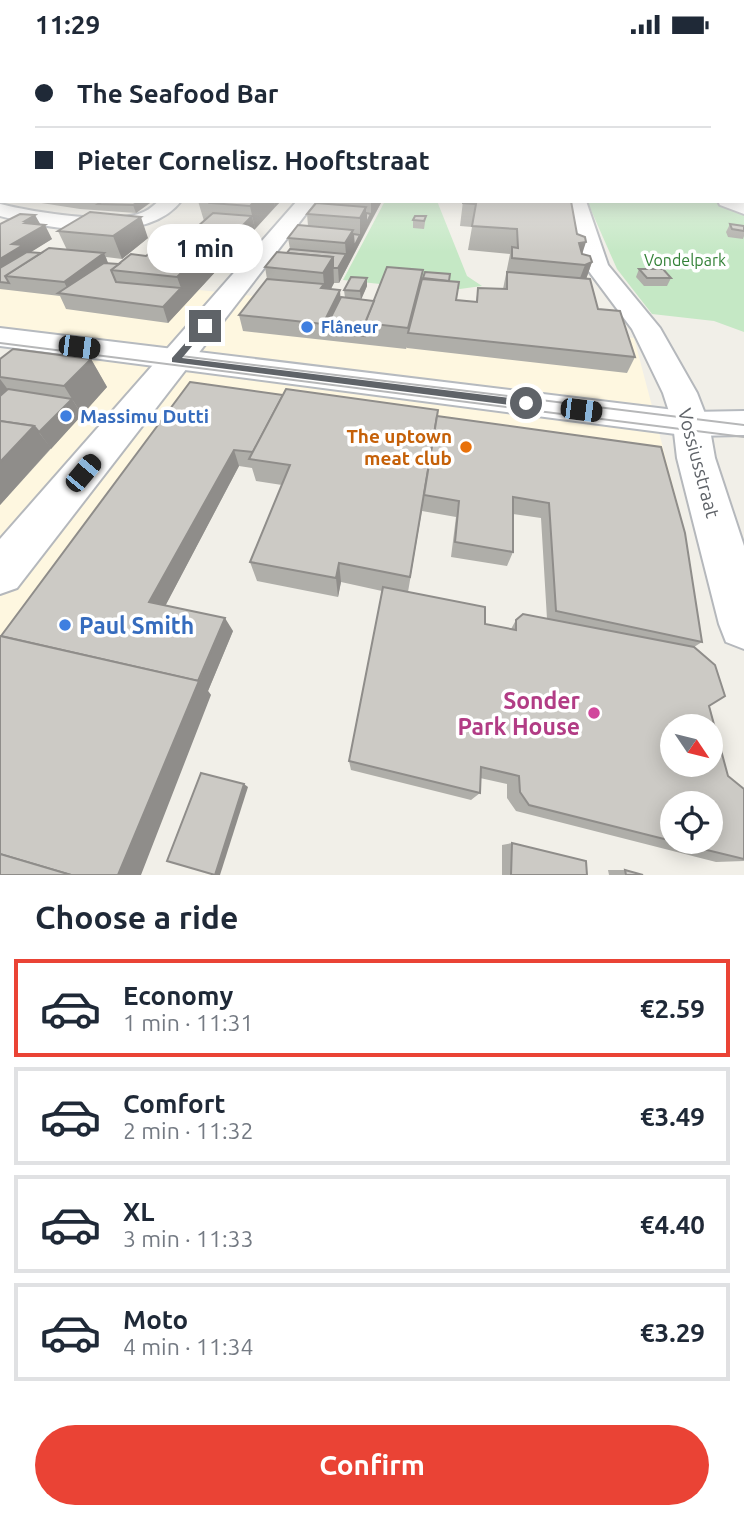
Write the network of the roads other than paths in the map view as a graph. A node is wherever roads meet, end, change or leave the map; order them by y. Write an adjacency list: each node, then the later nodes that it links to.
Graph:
1 (169, 203): 4 (street)
2 (305, 203): 6 (street)
3 (578, 203): 8 (street, Vossiusstraat)
4 (6, 217)
5 (0, 337): 6 (street)
6 (175, 360): 8 (street); 10 (street)
7 (744, 423): 8 (street)
8 (691, 424): 9 (street); 11 (street, Vossiusstraat)
9 (744, 442)
10 (0, 573)
11 (744, 624)

